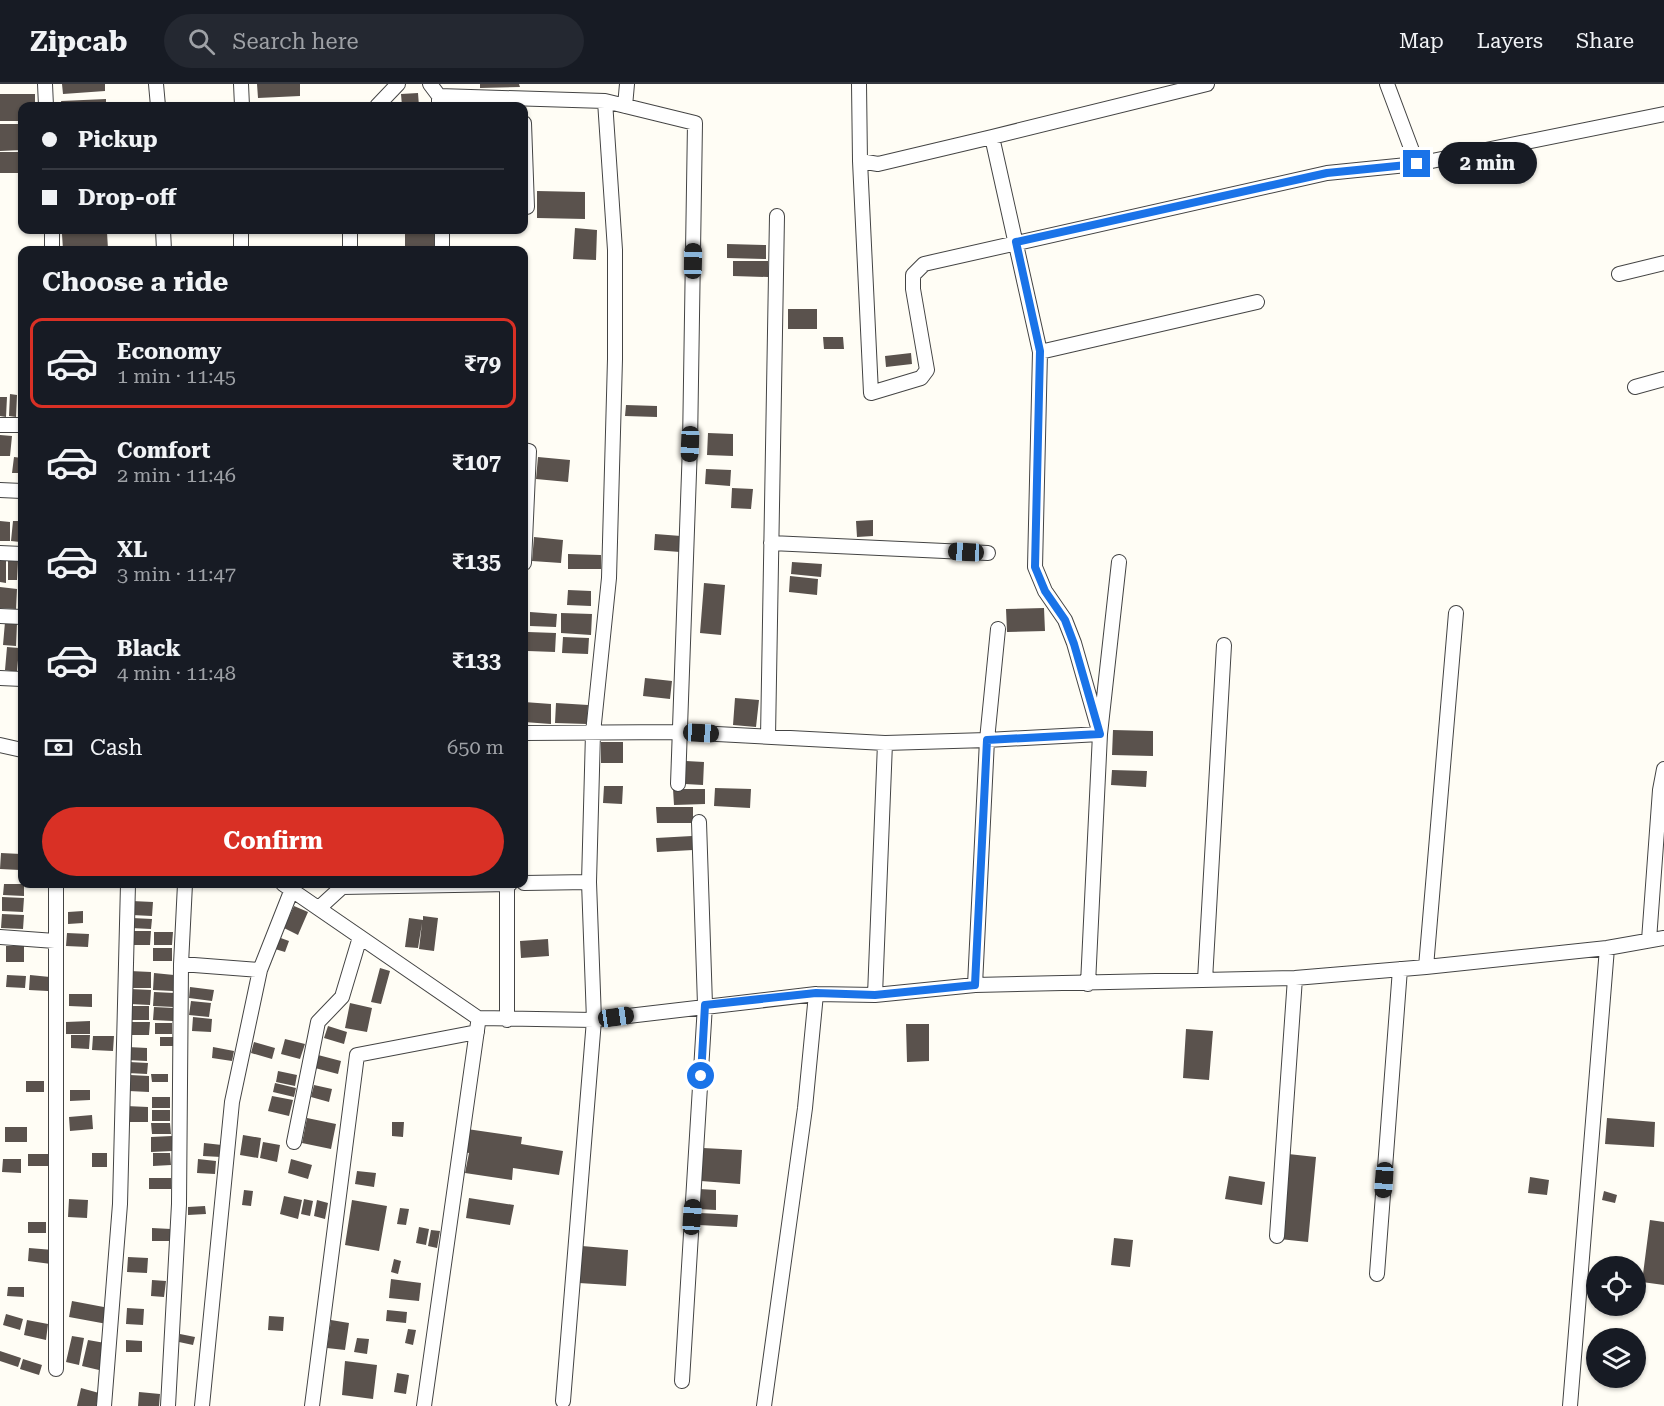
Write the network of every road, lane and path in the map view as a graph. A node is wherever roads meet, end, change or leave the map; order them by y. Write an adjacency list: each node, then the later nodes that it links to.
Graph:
1 (45, 84): 12 (street)
2 (156, 84): 13 (street)
3 (241, 84): 14 (street)
4 (398, 84): 15 (street)
5 (430, 84): 10 (street)
6 (627, 84): 17 (street)
7 (859, 84): 20 (street)
8 (1207, 84): 19 (street)
9 (1387, 84): 21 (street)
10 (439, 101): 16 (street)
11 (605, 101): 16 (street); 17 (street); 50 (street)
12 (46, 102)
13 (158, 102)
14 (242, 102)
15 (381, 102)
16 (523, 102)
17 (625, 105): 48 (street)
18 (1664, 114): 21 (street)
19 (992, 137): 20 (street); 23 (street)
20 (860, 161): 23 (street)
21 (1417, 164): 23 (street)
22 (777, 216): 36 (street)
23 (1016, 242): 27 (street)
24 (1664, 263): 25 (street)
25 (1619, 274)
26 (1257, 302): 27 (street)
27 (1040, 351): 51 (street)
28 (1664, 379): 29 (street)
29 (1635, 387)
30 (0, 425): 31 (street)
31 (18, 425)
32 (528, 450): 33 (street)
33 (528, 473)
34 (0, 490): 35 (street)
35 (18, 490)
36 (771, 543): 37 (street); 52 (street)
37 (988, 553)
38 (0, 554): 39 (street)
39 (18, 554)
40 (1119, 562): 51 (street)
41 (1456, 613): 77 (street)
42 (0, 616): 43 (street)
43 (18, 617)
44 (998, 629): 53 (street)
45 (1224, 645): 81 (street)
46 (0, 678): 47 (street)
47 (18, 679)
48 (679, 732): 50 (street); 52 (street); 58 (street)
49 (528, 733): 50 (street)
50 (593, 733): 60 (street)
51 (1100, 734): 53 (street); 82 (street)
52 (768, 737): 54 (street)
53 (987, 740): 54 (street); 83 (street)
54 (885, 743): 85 (street)
55 (0, 745): 56 (street)
56 (18, 749)
57 (1664, 769): 73 (street)
58 (678, 784)
59 (699, 822): 86 (street)
60 (589, 882): 61 (street); 88 (street)
61 (528, 883)
62 (56, 888): 74 (street)
63 (128, 888): 96 (street)
64 (185, 888): 76 (street)
65 (286, 888): 79 (street)
66 (290, 888): 69 (street)
67 (339, 888): 69 (street)
68 (508, 888): 87 (street)
69 (319, 908): 71 (street)
70 (0, 937): 74 (street)
71 (360, 937): 89 (street); 90 (street)
72 (1664, 938): 73 (street)
73 (1649, 940): 75 (street)
74 (55, 941): 93 (street)
75 (1607, 948): 77 (street); 102 (street)
76 (181, 964): 79 (street); 97 (street)
77 (1426, 967): 78 (street)
78 (1400, 969): 80 (street); 92 (street)
79 (260, 970): 98 (street)
80 (1295, 978): 81 (street); 91 (street)
81 (1205, 980): 82 (street)
82 (1088, 984): 83 (street)
83 (975, 985): 85 (street)
84 (816, 993): 85 (street); 86 (street); 101 (street)
85 (875, 995)
86 (705, 1005): 88 (street); 94 (street)
87 (507, 1020): 88 (street); 89 (street)
88 (594, 1020): 95 (street)
89 (477, 1025): 99 (street); 100 (street)
90 (294, 1142)
91 (1277, 1236)
92 (1377, 1274)
93 (56, 1369)
94 (682, 1381)
95 (563, 1401)
96 (104, 1406)
97 (168, 1406)
98 (202, 1406)
99 (312, 1406)
100 (424, 1406)
101 (764, 1406)
102 (1570, 1406)

